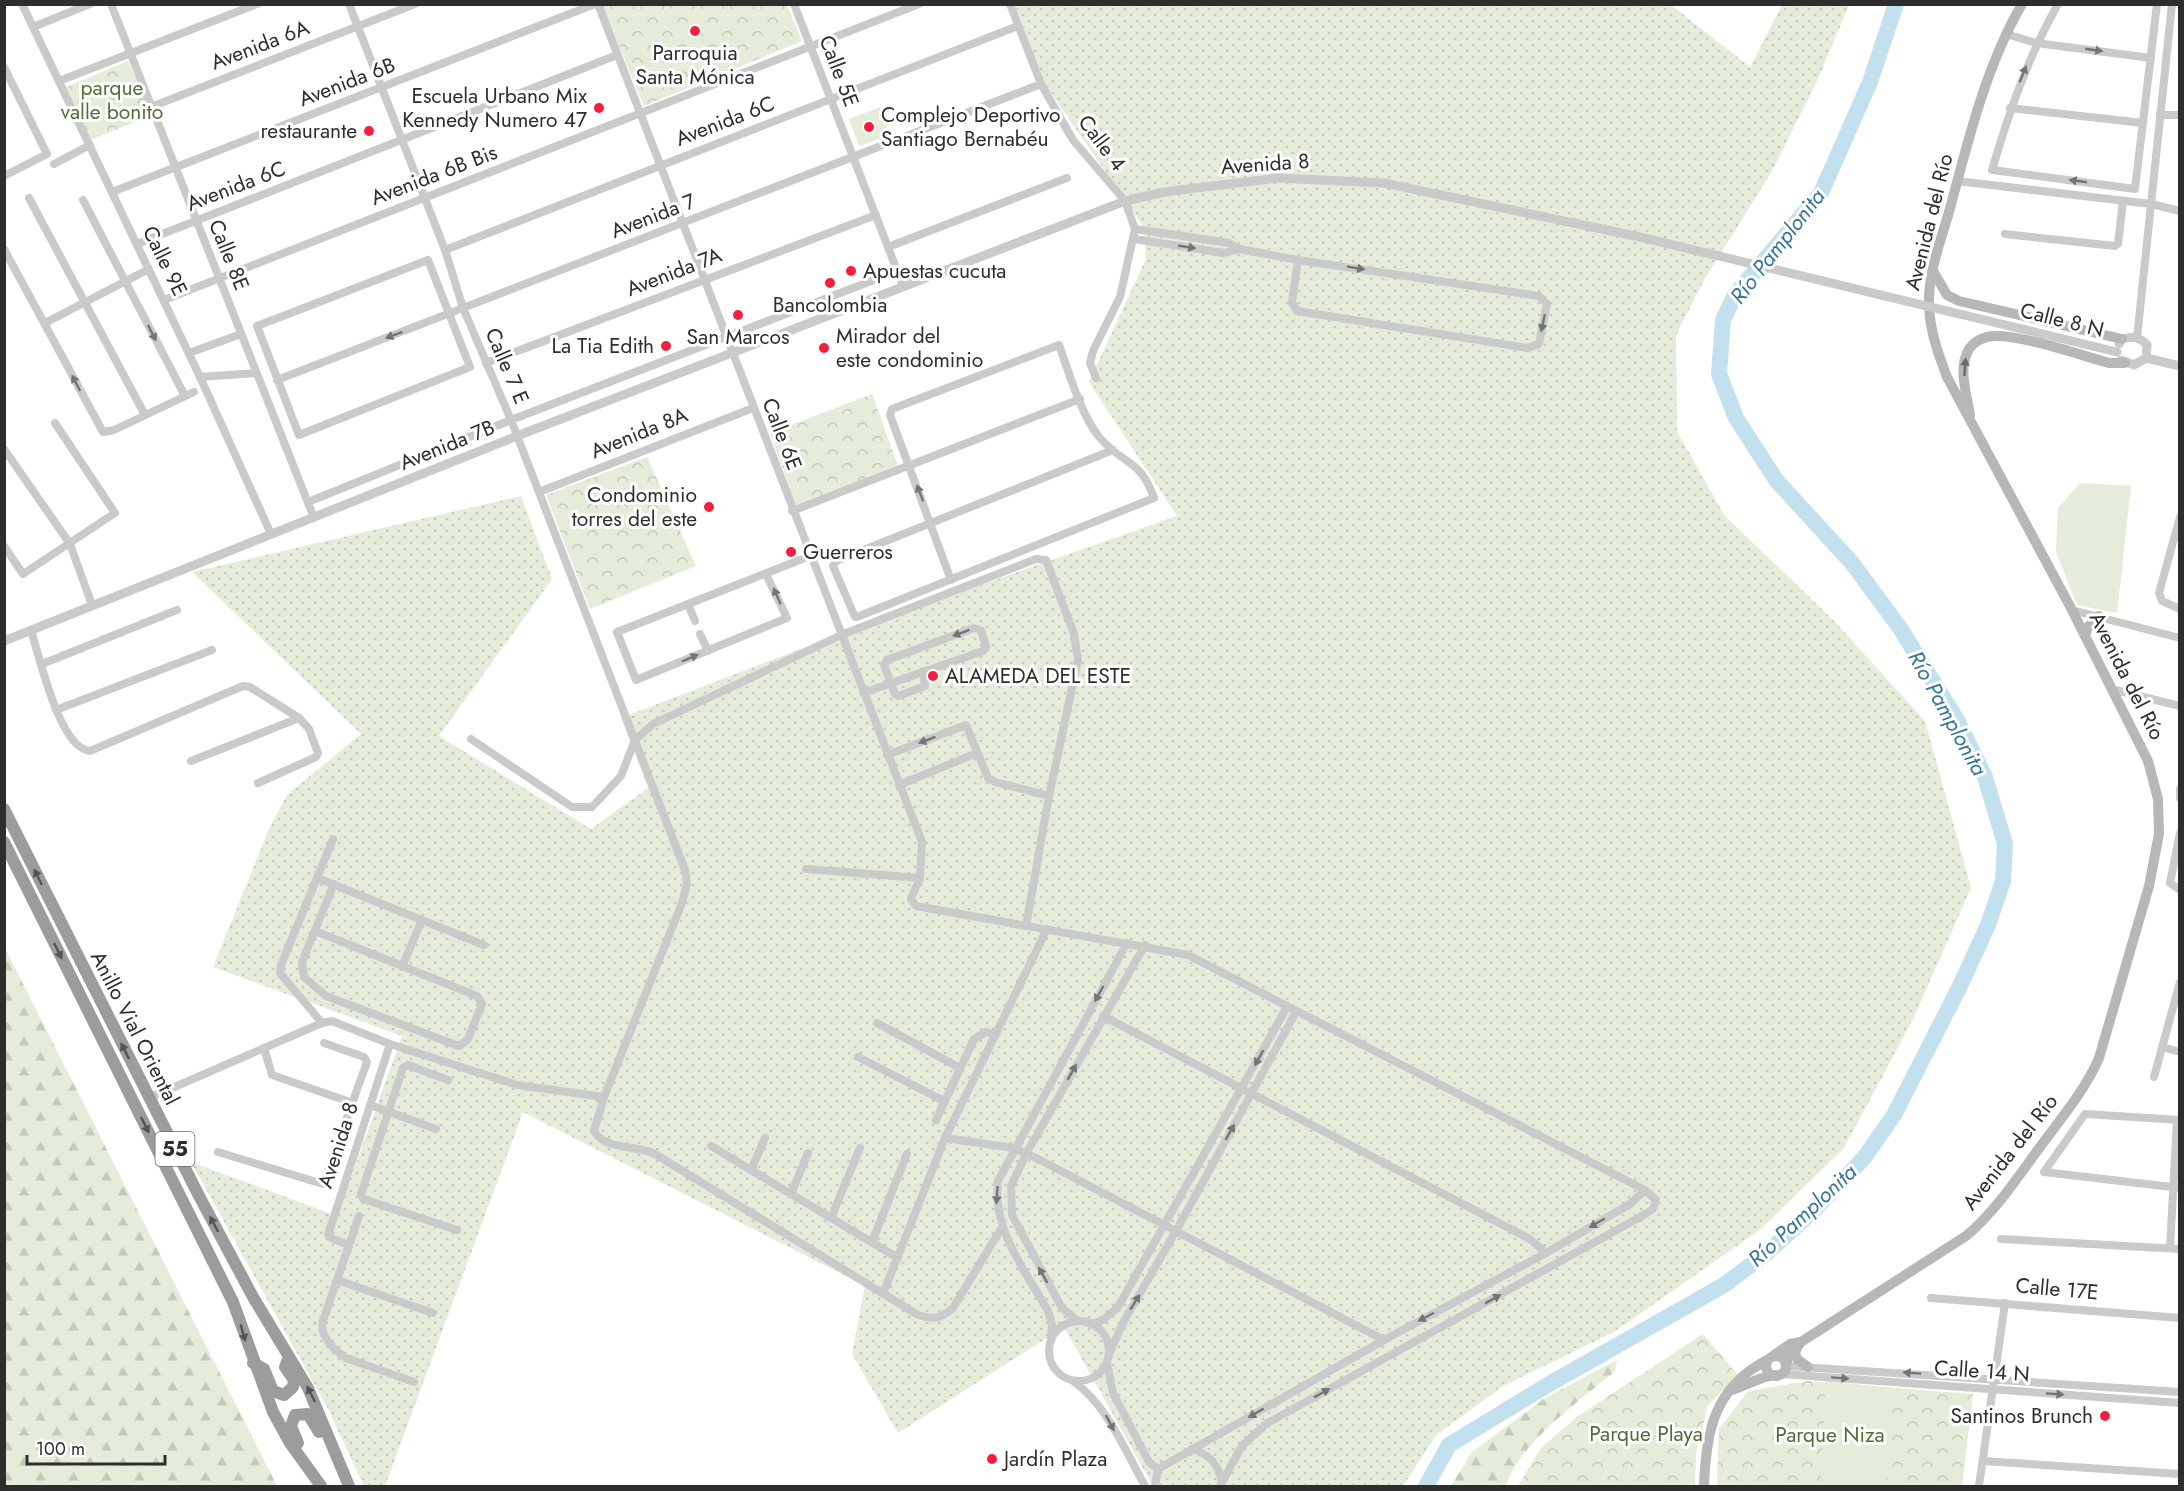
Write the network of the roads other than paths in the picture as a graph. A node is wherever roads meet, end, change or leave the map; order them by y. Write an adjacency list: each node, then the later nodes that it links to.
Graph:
1 (22, 4): 16 (street, Calle 9E)
2 (90, 4): 16 (street)
3 (111, 4): 21 (street, Calle 8E)
4 (257, 4): 21 (street)
5 (349, 4): 17 (street, Calle 7 E)
6 (415, 4): 17 (street, Avenida 6A)
7 (596, 4): 22 (street, Calle 6E); 27 (street, Avenida 6B)
8 (794, 4): 20 (street, Calle 5E)
9 (918, 4): 20 (street, Avenida 6B Bis)
10 (1010, 4): 15 (street, Calle 4)
11 (2022, 4): 18 (main road, Avenida del Río)
12 (2058, 4): 19 (street)
13 (2157, 4): 23 (street)
14 (2172, 4): 32 (street)
15 (1018, 26): 26 (street, Calle 4); 28 (street, Avenida 6C)
16 (33, 27): 25 (street, Calle 9E)
17 (358, 27): 27 (street, Calle 7 E); 29 (street, Avenida 6A)
18 (2006, 34): 19 (street); 43 (main road, Avenida del Río)
19 (2036, 43): 23 (street, one-way to 23); 30 (street, one-way to 19)
20 (810, 47): 28 (street, Calle 5E); 31 (street, Avenida 6B Bis)
21 (130, 53): 25 (street); 29 (street, Calle 8E)
22 (617, 55): 31 (street, Calle 6E); 35 (street, Avenida 6C)
23 (2151, 58): 34 (street)
24 (4, 67): 41 (street)
25 (59, 81): 36 (street, Calle 9E)
26 (1041, 84): 37 (street, Avenida 7); 48 (street, Calle 4)
27 (381, 87): 35 (street, Calle 7 E); 40 (street, Avenida 6B)
28 (830, 99): 37 (street, Calle 5E); 39 (street, Avenida 6C)
29 (151, 107): 40 (street, Calle 8E)
30 (2010, 108): 34 (street); 34 (street, one-way to 30)
31 (640, 114): 39 (street, Calle 6E); 46 (street, Avenida 6B Bis)
32 (2160, 115): 33 (street); 50 (street)
33 (2180, 115)
34 (2144, 123)
35 (402, 140): 46 (street, Calle 7 E); 53 (street, Avenida 6C)
36 (90, 145): 38 (street); 44 (street, Calle 9E)
37 (853, 157): 52 (street, Calle 5E); 54 (street, Avenida 7)
38 (54, 164)
39 (660, 166): 54 (street, Calle 6E); 62 (street, Avenida 6C)
40 (175, 168): 44 (street, Avenida 6B); 53 (street, Calle 8E)
41 (4, 176)
42 (1067, 178): 59 (street)
43 (1957, 181): 49 (street); 65 (main road, Avenida del Río)
44 (112, 192): 58 (street, Calle 9E)
45 (29, 198): 73 (street)
46 (424, 198): 62 (street, Calle 7 E); 67 (street, Avenida 6B Bis)
47 (83, 200): 69 (street)
48 (1125, 201): 55 (street); 70 (street, Avenida 8); 77 (street, Avenida 8, bridge)
49 (2123, 201): 50 (street); 56 (street)
50 (2151, 204): 51 (street); 81 (street)
51 (2180, 211)
52 (876, 215): 59 (street, Calle 5E); 68 (street, Avenida 7A)
53 (196, 221): 58 (street, Avenida 6C); 67 (street, Calle 8E)
54 (682, 224): 68 (street, Calle 6E); 74 (street, Avenida 7)
55 (1135, 229): 57 (street); 61 (street)
56 (2005, 234)
57 (1134, 239): 61 (street, one-way to 61); 92 (street)
58 (137, 244): 64 (street, Calle 9E)
59 (888, 247): 66 (street, Calle 5E)
60 (4, 249): 78 (street)
61 (1239, 249): 63 (street)
62 (445, 250): 74 (street, Calle 7 E)
63 (1298, 260): 63 (street, one-way to 63)
64 (149, 269): 69 (street); 72 (street, Calle 9E)
65 (1933, 270): 82 (main road); 101 (main road, Avenida del Río)
66 (897, 271): 70 (street, Calle 5E); 71 (street, Avenida 7B)
67 (219, 278): 72 (street, Avenida 6B Bis); 79 (street, Calle 8E)
68 (704, 279): 80 (street, Calle 6E); 87 (street, Avenida 7A)
69 (126, 280): 73 (street); 95 (street, one-way to 95)
70 (903, 286): 76 (street, Avenida 7B)
71 (825, 299): 76 (street); 80 (street, Avenida 7B)
72 (164, 300): 84 (street, Calle 9E)
73 (86, 302): 78 (street); 98 (street)
74 (463, 308): 75 (street, Avenida 7); 87 (street, Calle 7 E)
75 (448, 314): 93 (street, Avenida 7, one-way to 93); 93 (street); 93 (street)
76 (831, 314): 85 (street, Avenida 7B)
77 (1964, 315): 83 (street, Calle 8 N)
78 (45, 323): 98 (street, one-way to 78)
79 (241, 334): 84 (street); 90 (street, Calle 8E)
80 (726, 338): 85 (street, Calle 6E); 99 (street, Avenida 7B)
81 (2137, 338): 82 (street); 86 (street)
82 (2122, 339): 83 (street)
83 (2117, 352): 88 (street, Calle 8 N)
84 (189, 353): 91 (street, Calle 9E)
85 (732, 353): 97 (street, Calle 6E); 102 (street, Avenida 7B)
86 (2146, 358): 88 (street); 89 (street)
87 (486, 363): 99 (street, Calle 7 E)
88 (2125, 363): 101 (main road, one-way to 88)
89 (2180, 366)
90 (256, 373): 91 (street); 109 (street, Calle 8E)
91 (200, 376): 114 (street, Calle 9E)
92 (1096, 378)
93 (277, 380)
94 (194, 392): 95 (street)
95 (185, 396): 98 (street)
96 (1080, 399): 104 (street); 106 (street); 106 (street)
97 (753, 408): 108 (street, Avenida 8A); 110 (street, Calle 6E)
98 (145, 415)
99 (511, 420): 102 (street, Calle 7 E); 105 (street, Avenida 7B)
100 (55, 423): 115 (street)
101 (1972, 425): 124 (main road, Avenida del Río)
102 (517, 436): 107 (street, Avenida 7B); 108 (street, Calle 7 E)
103 (4, 449): 115 (street)
104 (1113, 450): 113 (street); 119 (street)
105 (425, 455): 107 (street); 109 (street, Avenida 7B)
106 (909, 465): 110 (street); 113 (street, one-way to 106)
107 (432, 470): 112 (street, Avenida 7B)
108 (539, 492): 144 (street, Calle 7 E)
109 (308, 502): 112 (street, Calle 8E)
110 (792, 511): 117 (street, Calle 6E)
111 (2180, 517): 122 (street)
112 (314, 518): 114 (street, Avenida 7B)
113 (930, 522): 119 (street); 119 (street)
114 (271, 534): 121 (street, Avenida 7B)
115 (70, 543): 116 (street); 121 (street)
116 (4, 546)
117 (810, 556): 118 (street); 129 (street, Calle 6E)
118 (766, 573): 120 (street); 134 (street, one-way to 118)
119 (951, 580)
120 (688, 604): 126 (street); 134 (street, one-way to 134)
121 (92, 605): 127 (street, Avenida 7B)
122 (2180, 609)
123 (177, 610): 135 (street)
124 (2072, 610): 125 (street); 130 (main road, Avenida del Río)
125 (2099, 616): 130 (main road); 131 (street)
126 (695, 621)
127 (31, 631): 132 (street, Avenida 7B); 135 (street)
128 (700, 634): 134 (street)
129 (841, 635): 139 (street, Calle 6E); 144 (street); 151 (street)
130 (2085, 636): 138 (main road, Avenida del Río)
131 (2180, 638)
132 (4, 640)
133 (212, 650): 141 (street)
134 (708, 651)
135 (42, 664): 141 (street)
136 (924, 672): 137 (street); 137 (street); 137 (street, one-way to 137)
137 (891, 684): 139 (street)
138 (2110, 689): 140 (street); 236 (main road, Avenida del Río)
139 (863, 693): 146 (street, Calle 6E)
140 (2180, 706)
141 (56, 710): 142 (street)
142 (299, 718): 147 (street); 148 (street)
143 (471, 739): 144 (street)
144 (635, 740): 189 (street, Calle 7 E)
145 (977, 753): 146 (street, one-way to 146); 149 (street); 151 (street)
146 (887, 755): 149 (street, Calle 6E)
147 (190, 761)
148 (258, 783)
149 (899, 785): 159 (street, Calle 6E)
150 (2180, 789): 152 (street)
151 (1049, 796): 163 (street)
152 (2180, 798)
153 (4, 809): 190 (highway, Anillo Vial Oriental / 55, one-way to 153)
154 (2180, 833): 161 (street)
155 (333, 839): 158 (street)
156 (4, 842): 240 (highway, Anillo Vial Oriental / 55, one-way to 240)
157 (806, 868): 159 (street)
158 (317, 878): 160 (street); 175 (street)
159 (920, 878): 163 (street, Calle 6E)
160 (334, 884): 162 (street); 165 (street)
161 (2180, 890)
162 (422, 920): 167 (street); 169 (street)
163 (1026, 926): 164 (street)
164 (1047, 929): 166 (street); 177 (street)
165 (315, 931): 169 (street); 169 (street)
166 (1127, 943): 168 (street); 201 (street, one-way to 201)
167 (484, 945)
168 (1145, 945): 172 (street); 174 (street)
169 (402, 967)
170 (2180, 982): 171 (street)
171 (2178, 993): 180 (street)
172 (1287, 1007): 173 (street); 187 (street, one-way to 187)
173 (1296, 1012): 188 (street); 209 (street)
174 (1103, 1016): 187 (street); 206 (street, one-way to 174)
175 (322, 1023): 179 (street); 181 (street)
176 (877, 1023): 184 (street)
177 (995, 1035): 184 (street); 199 (street)
178 (324, 1043): 192 (street)
179 (390, 1044): 189 (street); 193 (street, Avenida 8)
180 (2162, 1047): 182 (street); 185 (street)
181 (264, 1048): 190 (street); 192 (street)
182 (2180, 1052)
183 (858, 1057): 191 (street)
184 (960, 1068): 191 (street)
185 (2154, 1077)
186 (448, 1080): 194 (street)
187 (1241, 1089): 188 (street); 213 (street)
188 (1251, 1094): 216 (street, one-way to 188); 224 (street)
189 (604, 1097): 227 (street, Calle 7 E)
190 (150, 1098): 237 (highway, Anillo Vial Oriental / 55, one-way to 190)
191 (944, 1101): 195 (street)
192 (353, 1102): 203 (street)
193 (370, 1105): 194 (street); 219 (street, Avenida 8)
194 (389, 1112): 197 (street); 215 (street)
195 (936, 1120)
196 (2178, 1120): 208 (street); 208 (street)
197 (436, 1129)
198 (765, 1138): 207 (street)
199 (945, 1138): 201 (street); 225 (street)
200 (711, 1146): 207 (street)
201 (1014, 1148): 206 (street); 214 (street, one-way to 214)
202 (860, 1149): 212 (street)
203 (218, 1152)
204 (808, 1153): 210 (street)
205 (907, 1154): 218 (street)
206 (1026, 1154): 213 (street); 232 (street, one-way to 206)
207 (751, 1170): 210 (street)
208 (2177, 1187): 221 (street)
209 (1645, 1190): 224 (street, one-way to 224); 256 (street, one-way to 209)
210 (791, 1194): 212 (street)
211 (358, 1216): 219 (street)
212 (831, 1218): 218 (street)
213 (1164, 1225): 216 (street); 233 (street)
214 (1002, 1227): 220 (street); 223 (street)
215 (457, 1230)
216 (1176, 1231): 235 (street); 239 (street, one-way to 216)
217 (2001, 1239): 221 (street)
218 (872, 1242): 225 (street)
219 (349, 1245): 226 (street)
220 (1012, 1247): 223 (street); 234 (street)
221 (2170, 1248): 222 (street)
222 (2180, 1249)
223 (987, 1251): 227 (street, Calle 7 E)
224 (1546, 1253): 235 (street, one-way to 235)
225 (898, 1258): 227 (street)
226 (337, 1281): 230 (street); 245 (street)
227 (884, 1294)
228 (1931, 1298): 229 (street, Calle 17E)
229 (2005, 1303): 231 (street, Calle 17E); 243 (street)
230 (433, 1313)
231 (2180, 1318)
232 (1078, 1321): 233 (street); 234 (street)
233 (1091, 1324): 239 (street)
234 (1051, 1339): 244 (street)
235 (1384, 1340): 251 (street, one-way to 251)
236 (1801, 1342): 238 (main road, Avenida del Río); 241 (main road); 242 (main road)
237 (289, 1357): 240 (highway); 250 (highway, Anillo Vial Oriental / 55, one-way to 237)
238 (1771, 1358): 242 (main road); 242 (main road); 248 (main road, Avenida del Río)
239 (1108, 1359): 244 (street); 254 (street)
240 (253, 1363): 252 (highway, Anillo Vial Oriental / 55)
241 (1808, 1367): 242 (street, Calle 14 N); 243 (street, Calle 14 N, one-way to 241)
242 (1781, 1372): 246 (street, Calle 14 N, one-way to 246); 248 (main road)
243 (1994, 1379): 246 (street); 247 (street, Calle 14 N)
244 (1071, 1380): 259 (street, one-way to 259)
245 (414, 1382)
246 (1993, 1390): 249 (street, Calle 14 N, one-way to 249); 253 (street)
247 (2180, 1392)
248 (1727, 1394): 261 (main road)
249 (2180, 1403)
250 (331, 1441): 252 (highway); 258 (highway, Anillo Vial Oriental / 55)
251 (1192, 1449): 254 (street); 256 (street)
252 (295, 1450): 257 (highway, Anillo Vial Oriental / 55)
253 (1983, 1461): 255 (street); 262 (street)
254 (1158, 1469): 260 (street)
255 (2180, 1474)
256 (1221, 1484)
257 (321, 1486)
258 (349, 1486)
259 (1145, 1486)
260 (1155, 1486)
261 (1704, 1486)
262 (1979, 1486)

